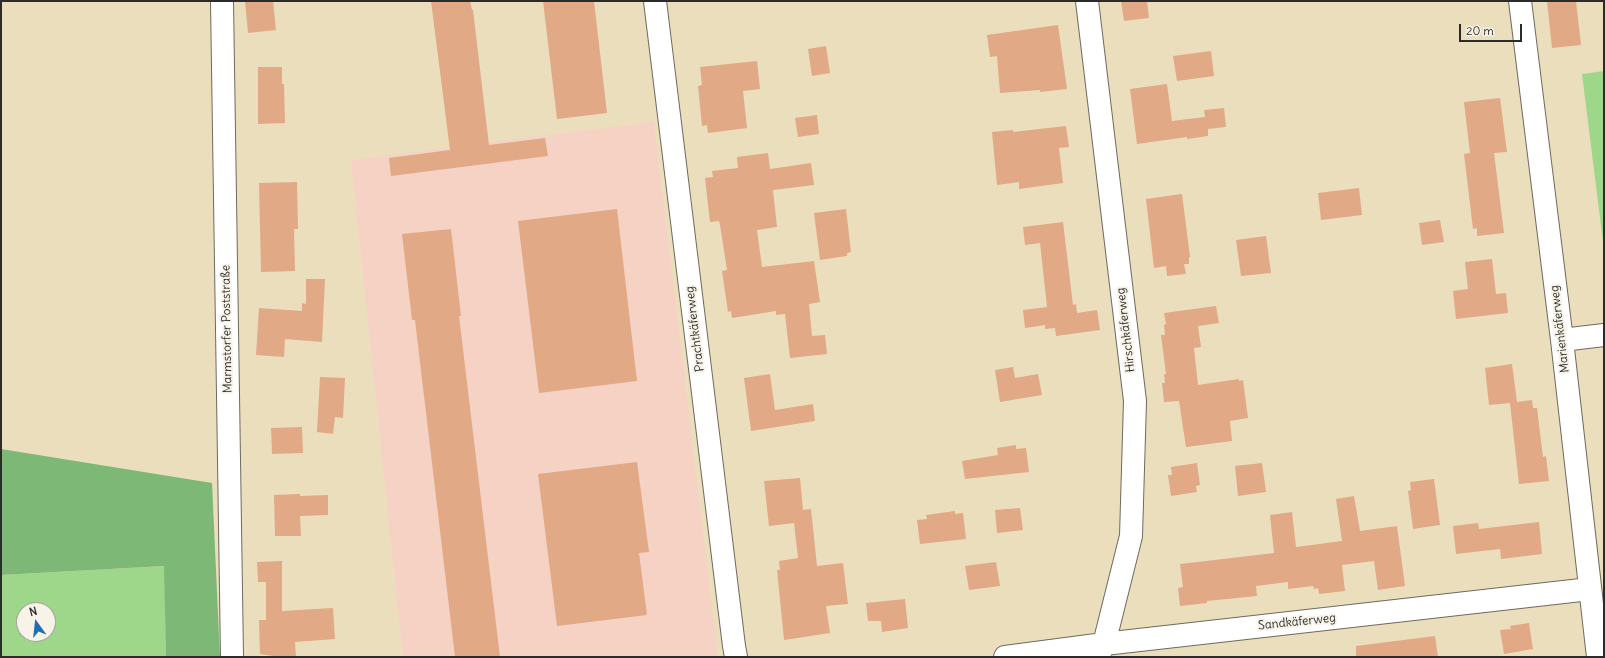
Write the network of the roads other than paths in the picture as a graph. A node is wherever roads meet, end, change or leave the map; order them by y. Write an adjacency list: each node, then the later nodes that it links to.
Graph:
1 (222, 1): 9 (street, Marmstorfer Poststraße)
2 (656, 1): 10 (street, Prachtkäferweg)
3 (1087, 1): 8 (street, Hirschkäferweg)
4 (1520, 1): 6 (street, Marienkäferweg)
5 (1604, 335): 6 (street)
6 (1562, 340): 7 (street, Marienkäferweg)
7 (1590, 588): 8 (street, Sandkäferweg); 12 (street, Marienkäferweg)
8 (1101, 650): 11 (street, Sandkäferweg)
9 (232, 657)
10 (736, 657)
11 (1005, 657)
12 (1598, 657)

